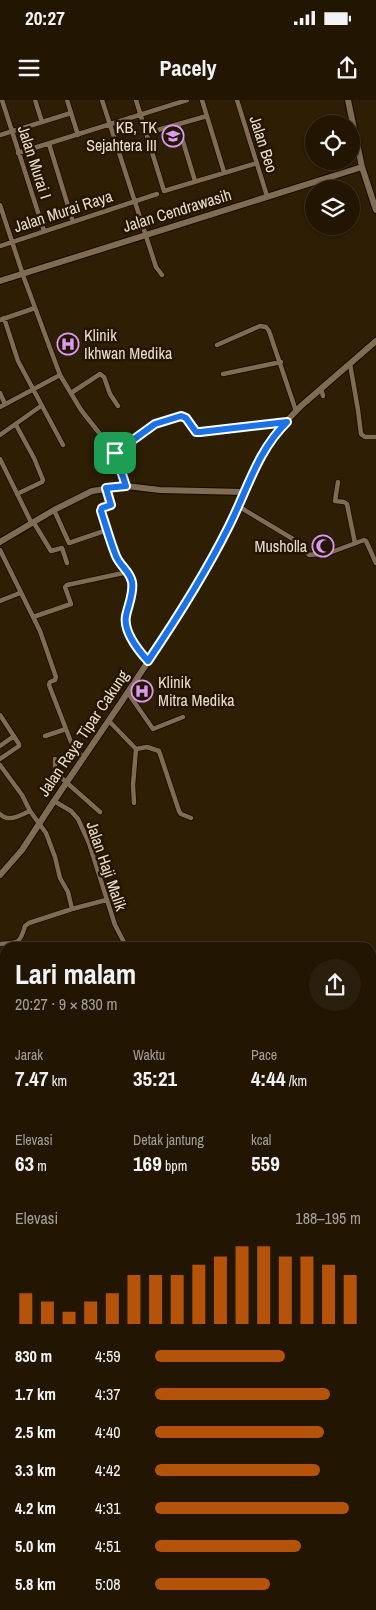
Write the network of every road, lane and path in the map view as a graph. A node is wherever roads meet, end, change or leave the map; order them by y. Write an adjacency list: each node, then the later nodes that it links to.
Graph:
1 (2, 100): 17 (street, Jalan Murai I)
2 (35, 100): 14 (street)
3 (67, 100): 11 (street)
4 (102, 100): 15 (street)
5 (136, 100): 12 (street)
6 (186, 100): 10 (street)
7 (202, 100): 13 (street)
8 (237, 100): 23 (street, Jalan Beo)
9 (348, 100): 24 (street)
10 (170, 103): 12 (street)
11 (71, 112): 14 (street); 20 (street)
12 (141, 115): 15 (street); 18 (street)
13 (207, 116): 16 (street); 25 (street)
14 (42, 122): 17 (street)
15 (109, 124): 20 (street); 29 (street)
16 (178, 125): 18 (street); 26 (street)
17 (12, 132): 19 (street); 22 (street, Jalan Murai I)
18 (147, 134): 26 (street)
19 (0, 135)
20 (78, 135): 21 (street)
21 (49, 144): 22 (street); 32 (street)
22 (18, 153): 33 (street, Jalan Murai I)
23 (257, 163): 25 (street); 28 (street, Jalan Beo)
24 (362, 167): 28 (street, Jalan Cendrawasih); 31 (street)
25 (224, 172): 26 (street)
26 (195, 181)
27 (157, 194): 29 (street, Jalan Murai Raya)
28 (267, 196): 34 (street, Jalan Cendrawasih)
29 (134, 201): 32 (street, Jalan Murai Raya); 34 (street)
30 (0, 205): 35 (street)
31 (376, 210)
32 (73, 222): 33 (street, Jalan Murai Raya)
33 (44, 231): 35 (street, Jalan Murai Raya)
34 (145, 234): 37 (street, Jalan Cendrawasih); 38 (street)
35 (11, 241): 36 (street, Jalan Murai Raya); 37 (street)
36 (0, 246)
37 (22, 274): 39 (street, Jalan Cendrawasih); 40 (street)
38 (162, 275)
39 (0, 281)
40 (34, 308): 41 (street); 47 (street)
41 (2, 319): 49 (street)
42 (376, 341): 45 (street, Jalan Raya Tipar Cakung)
43 (217, 345): 44 (street)
44 (281, 362): 46 (street); 57 (street)
45 (350, 364): 48 (street, Jalan Raya Tipar Cakung); 61 (street)
46 (223, 374)
47 (60, 375): 49 (street); 51 (street)
48 (321, 388): 52 (street); 57 (street, Jalan Raya Tipar Cakung)
49 (32, 389): 53 (street); 54 (street)
50 (0, 393): 53 (street)
51 (71, 393): 55 (street); 63 (street)
52 (323, 396)
53 (5, 404): 56 (street)
54 (41, 406): 59 (street); 62 (street)
55 (118, 406)
56 (0, 407)
57 (296, 411): 58 (street, Jalan Raya Tipar Cakung)
58 (287, 422): 63 (street); 68 (street, Jalan Raya Tipar Cakung)
59 (16, 425): 60 (street); 69 (street)
60 (0, 435)
61 (376, 437)
62 (63, 445)
63 (115, 453): 66 (street)
64 (0, 459): 69 (street)
65 (338, 482): 75 (street)
66 (126, 486): 67 (street); 68 (street)
67 (106, 488): 71 (street); 73 (street)
68 (244, 492): 70 (street, Jalan Raya Tipar Cakung)
69 (17, 494): 72 (street)
70 (238, 506): 75 (street); 83 (street, Jalan Raya Tipar Cakung)
71 (54, 510): 72 (street); 73 (street)
72 (33, 523): 74 (street); 77 (street)
73 (107, 530): 79 (street)
74 (0, 542)
75 (355, 543): 78 (street)
76 (0, 550): 80 (street)
77 (67, 563)
78 (376, 563)
79 (128, 572): 82 (street); 83 (street)
80 (20, 593): 81 (street); 82 (street)
81 (0, 601)
82 (33, 617): 88 (street)
83 (148, 661): 84 (street, Jalan Raya Tipar Cakung)
84 (128, 693): 86 (street); 87 (street, Jalan Raya Tipar Cakung)
85 (0, 715): 89 (street)
86 (183, 717)
87 (109, 721): 92 (street); 93 (street, Jalan Raya Tipar Cakung)
88 (66, 729): 90 (street); 93 (street)
89 (14, 736): 91 (street); 94 (street)
90 (45, 736)
91 (0, 746)
92 (136, 749): 99 (street); 103 (street)
93 (83, 758): 97 (street, Jalan Raya Tipar Cakung)
94 (0, 759)
95 (55, 759): 97 (street)
96 (0, 765): 100 (street)
97 (66, 782): 98 (street, Jalan Raya Tipar Cakung); 101 (street)
98 (54, 801): 104 (street, Jalan Raya Tipar Cakung); 106 (street, Jalan Haji Malik)
99 (134, 803)
100 (30, 811): 102 (street); 104 (street)
101 (100, 812)
102 (0, 814)
103 (191, 818)
104 (40, 824): 105 (street, Jalan Raya Tipar Cakung); 107 (street)
105 (0, 875)
106 (106, 900): 107 (street); 109 (street, Jalan Haji Malik)
107 (72, 909): 108 (street)
108 (19, 942)
109 (123, 942)

